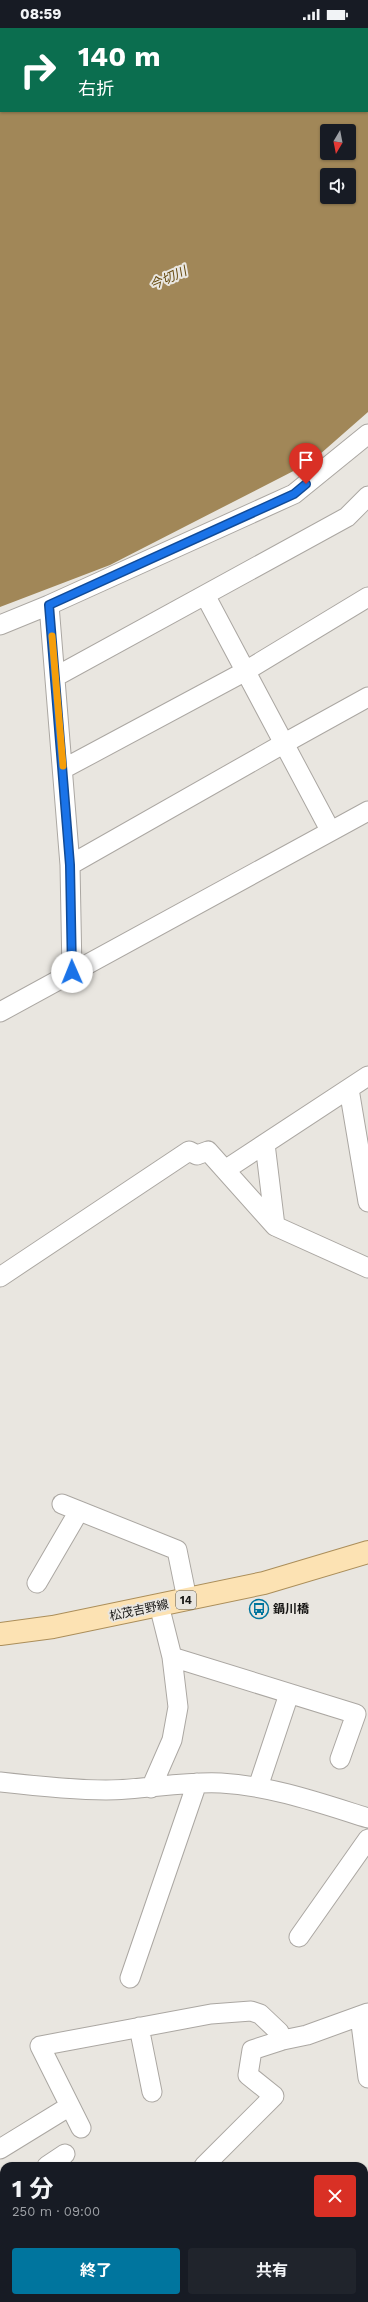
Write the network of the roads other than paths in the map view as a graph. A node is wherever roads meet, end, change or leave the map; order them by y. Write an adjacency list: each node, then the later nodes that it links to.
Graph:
1 (368, 434): 5 (street)
2 (368, 496): 3 (street)
3 (205, 595): 7 (street); 8 (street)
4 (368, 597): 7 (street)
5 (49, 605): 6 (street); 8 (street)
6 (0, 625)
7 (244, 672): 10 (street); 11 (street)
8 (56, 676): 11 (street)
9 (368, 698): 10 (street)
10 (282, 744): 13 (street); 14 (street)
11 (64, 769): 14 (street)
12 (368, 811): 13 (street)
13 (330, 830): 15 (street)
14 (70, 865): 15 (street)
15 (72, 972): 16 (street)
16 (0, 1012)
17 (368, 1076): 18 (street)
18 (349, 1089): 19 (street); 21 (street)
19 (265, 1144): 20 (street); 22 (street)
20 (225, 1170): 22 (street); 24 (street)
21 (368, 1202)
22 (276, 1226): 23 (street)
23 (368, 1268)
24 (0, 1277)
25 (62, 1504): 26 (street)
26 (79, 1511): 28 (street); 29 (street)
27 (368, 1552): 29 (main road, 松茂吉野線 / 14)
28 (37, 1583)
29 (187, 1599): 30 (main road, 松茂吉野線 / 14)
30 (159, 1605): 31 (main road, 松茂吉野線 / 14); 32 (street)
31 (0, 1634)
32 (172, 1657): 33 (street); 38 (street)
33 (289, 1694): 34 (street); 37 (street)
34 (340, 1759)
35 (0, 1782): 38 (street)
36 (197, 1783): 37 (street); 38 (street); 42 (street)
37 (258, 1787): 39 (street)
38 (151, 1788)
39 (368, 1818)
40 (368, 1839): 41 (street)
41 (299, 1937)
42 (130, 1978)
43 (364, 2015): 45 (street); 46 (street)
44 (139, 2027): 45 (street); 47 (street); 48 (street)
45 (283, 2040): 53 (street)
46 (368, 2078)
47 (152, 2092)
48 (70, 2106): 49 (street); 50 (street)
49 (82, 2128)
50 (0, 2149)
51 (65, 2154): 52 (street)
52 (53, 2162)
53 (208, 2162)

